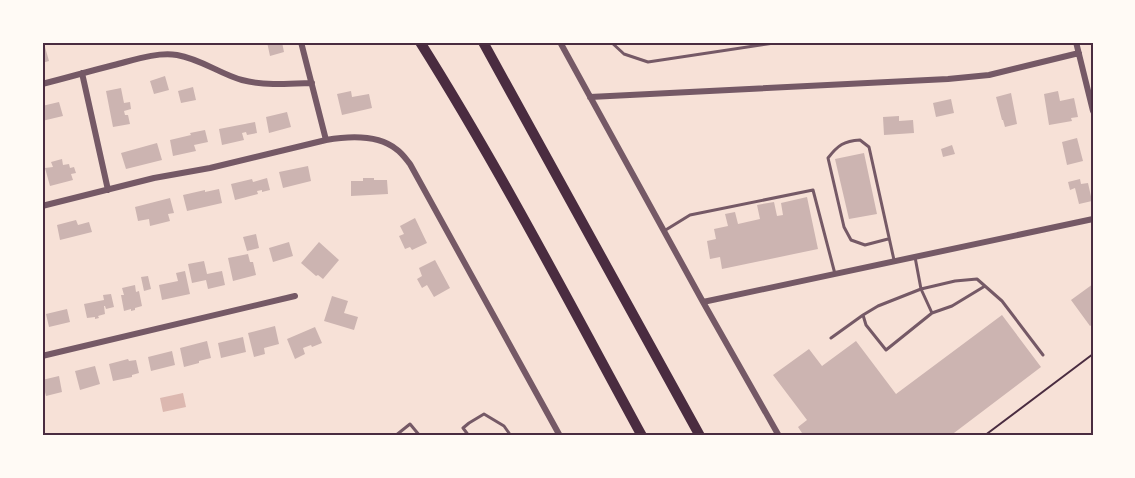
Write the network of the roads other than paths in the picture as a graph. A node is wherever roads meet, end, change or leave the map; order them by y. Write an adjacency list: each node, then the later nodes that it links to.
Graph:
1 (301, 42): 10 (street)
2 (420, 42): 37 (highway)
3 (483, 42): 38 (highway)
4 (560, 42): 12 (street)
5 (611, 42): 6 (lane)
6 (781, 42)
7 (1076, 42): 8 (street)
8 (1079, 53): 12 (street); 13 (street)
9 (82, 73): 10 (street); 11 (street); 15 (street)
10 (312, 83): 14 (street)
11 (42, 84)
12 (590, 97): 18 (street)
13 (1093, 111)
14 (326, 140): 15 (street); 36 (street)
15 (108, 190): 16 (street)
16 (42, 206)
17 (1093, 219): 20 (street)
18 (664, 231): 22 (lane); 26 (street)
19 (888, 238): 19 (lane); 21 (lane)
20 (915, 257): 21 (street); 24 (lane)
21 (894, 262): 22 (street)
22 (835, 274): 26 (street)
23 (985, 286): 24 (lane); 27 (lane); 30 (lane)
24 (921, 289): 27 (lane); 28 (lane)
25 (295, 296): 31 (street)
26 (703, 303): 39 (street)
27 (932, 313): 28 (lane)
28 (863, 315): 29 (lane)
29 (831, 338)
30 (1042, 355)
31 (42, 356)
32 (396, 436): 33 (lane)
33 (420, 436)
34 (469, 436): 35 (lane)
35 (512, 436)
36 (560, 436)
37 (642, 436)
38 (700, 436)
39 (779, 436)

